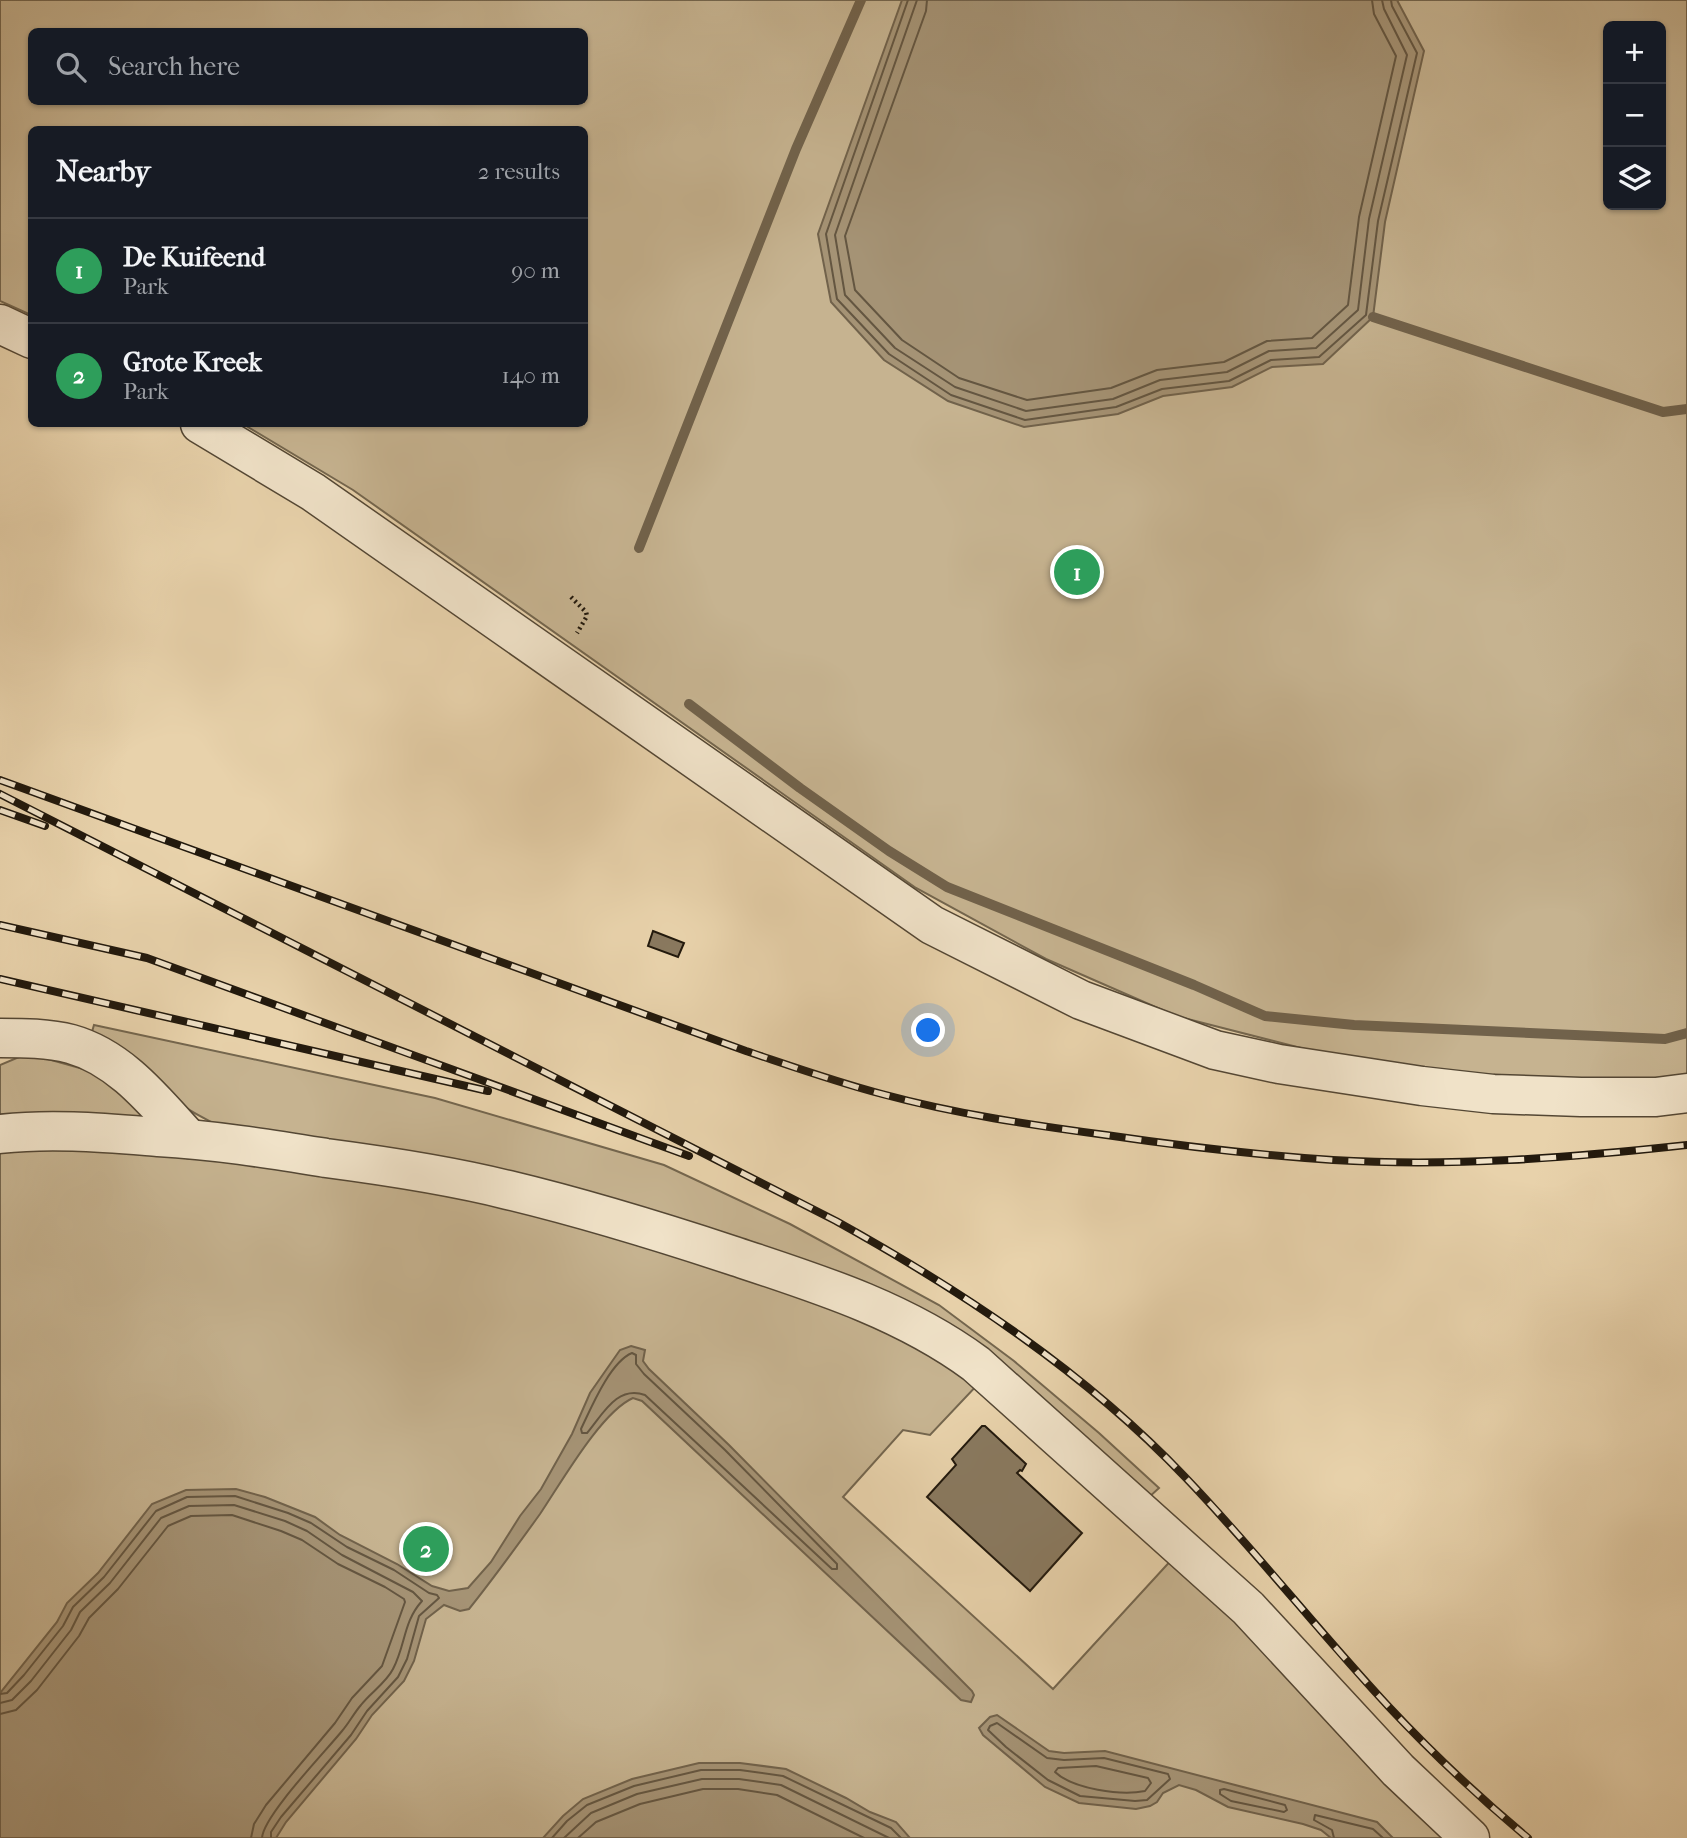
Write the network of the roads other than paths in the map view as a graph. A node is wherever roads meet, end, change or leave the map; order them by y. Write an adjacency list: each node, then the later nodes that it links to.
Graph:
1 (0, 324): 2 (street)
2 (28, 337)
3 (205, 427): 5 (street)
4 (0, 1038): 7 (street)
5 (1687, 1093)
6 (0, 1134): 7 (street)
7 (189, 1139): 8 (street)
8 (1470, 1838)

